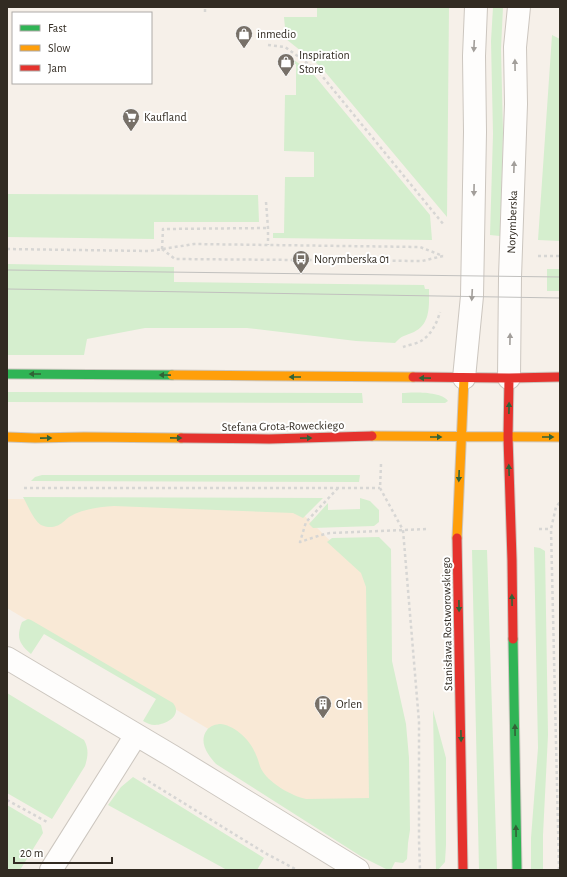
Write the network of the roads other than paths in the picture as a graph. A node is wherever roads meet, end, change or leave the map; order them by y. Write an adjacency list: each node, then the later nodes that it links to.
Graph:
1 (476, 7): 5 (street, one-way to 5)
2 (519, 7): 6 (street, Norymberska, one-way to 2)
3 (7, 374): 5 (main road, one-way to 3)
4 (560, 377): 6 (main road)
5 (464, 378): 6 (main road); 8 (main road, Stanisława Rostworowskiego)
6 (509, 378): 9 (main road, Norymberska, one-way to 6)
7 (7, 437): 8 (main road, Stefana Grota-Roweckiego, one-way to 8)
8 (461, 437): 9 (main road, Stefana Grota-Roweckiego); 15 (main road, Stanisława Rostworowskiego, one-way to 15)
9 (508, 437): 10 (main road, Stefana Grota-Roweckiego, one-way to 10); 16 (main road, one-way to 9)
10 (560, 437)
11 (7, 658): 12 (street)
12 (136, 735): 13 (street); 14 (street)
13 (51, 870)
14 (358, 870)
15 (464, 870)
16 (517, 870)

